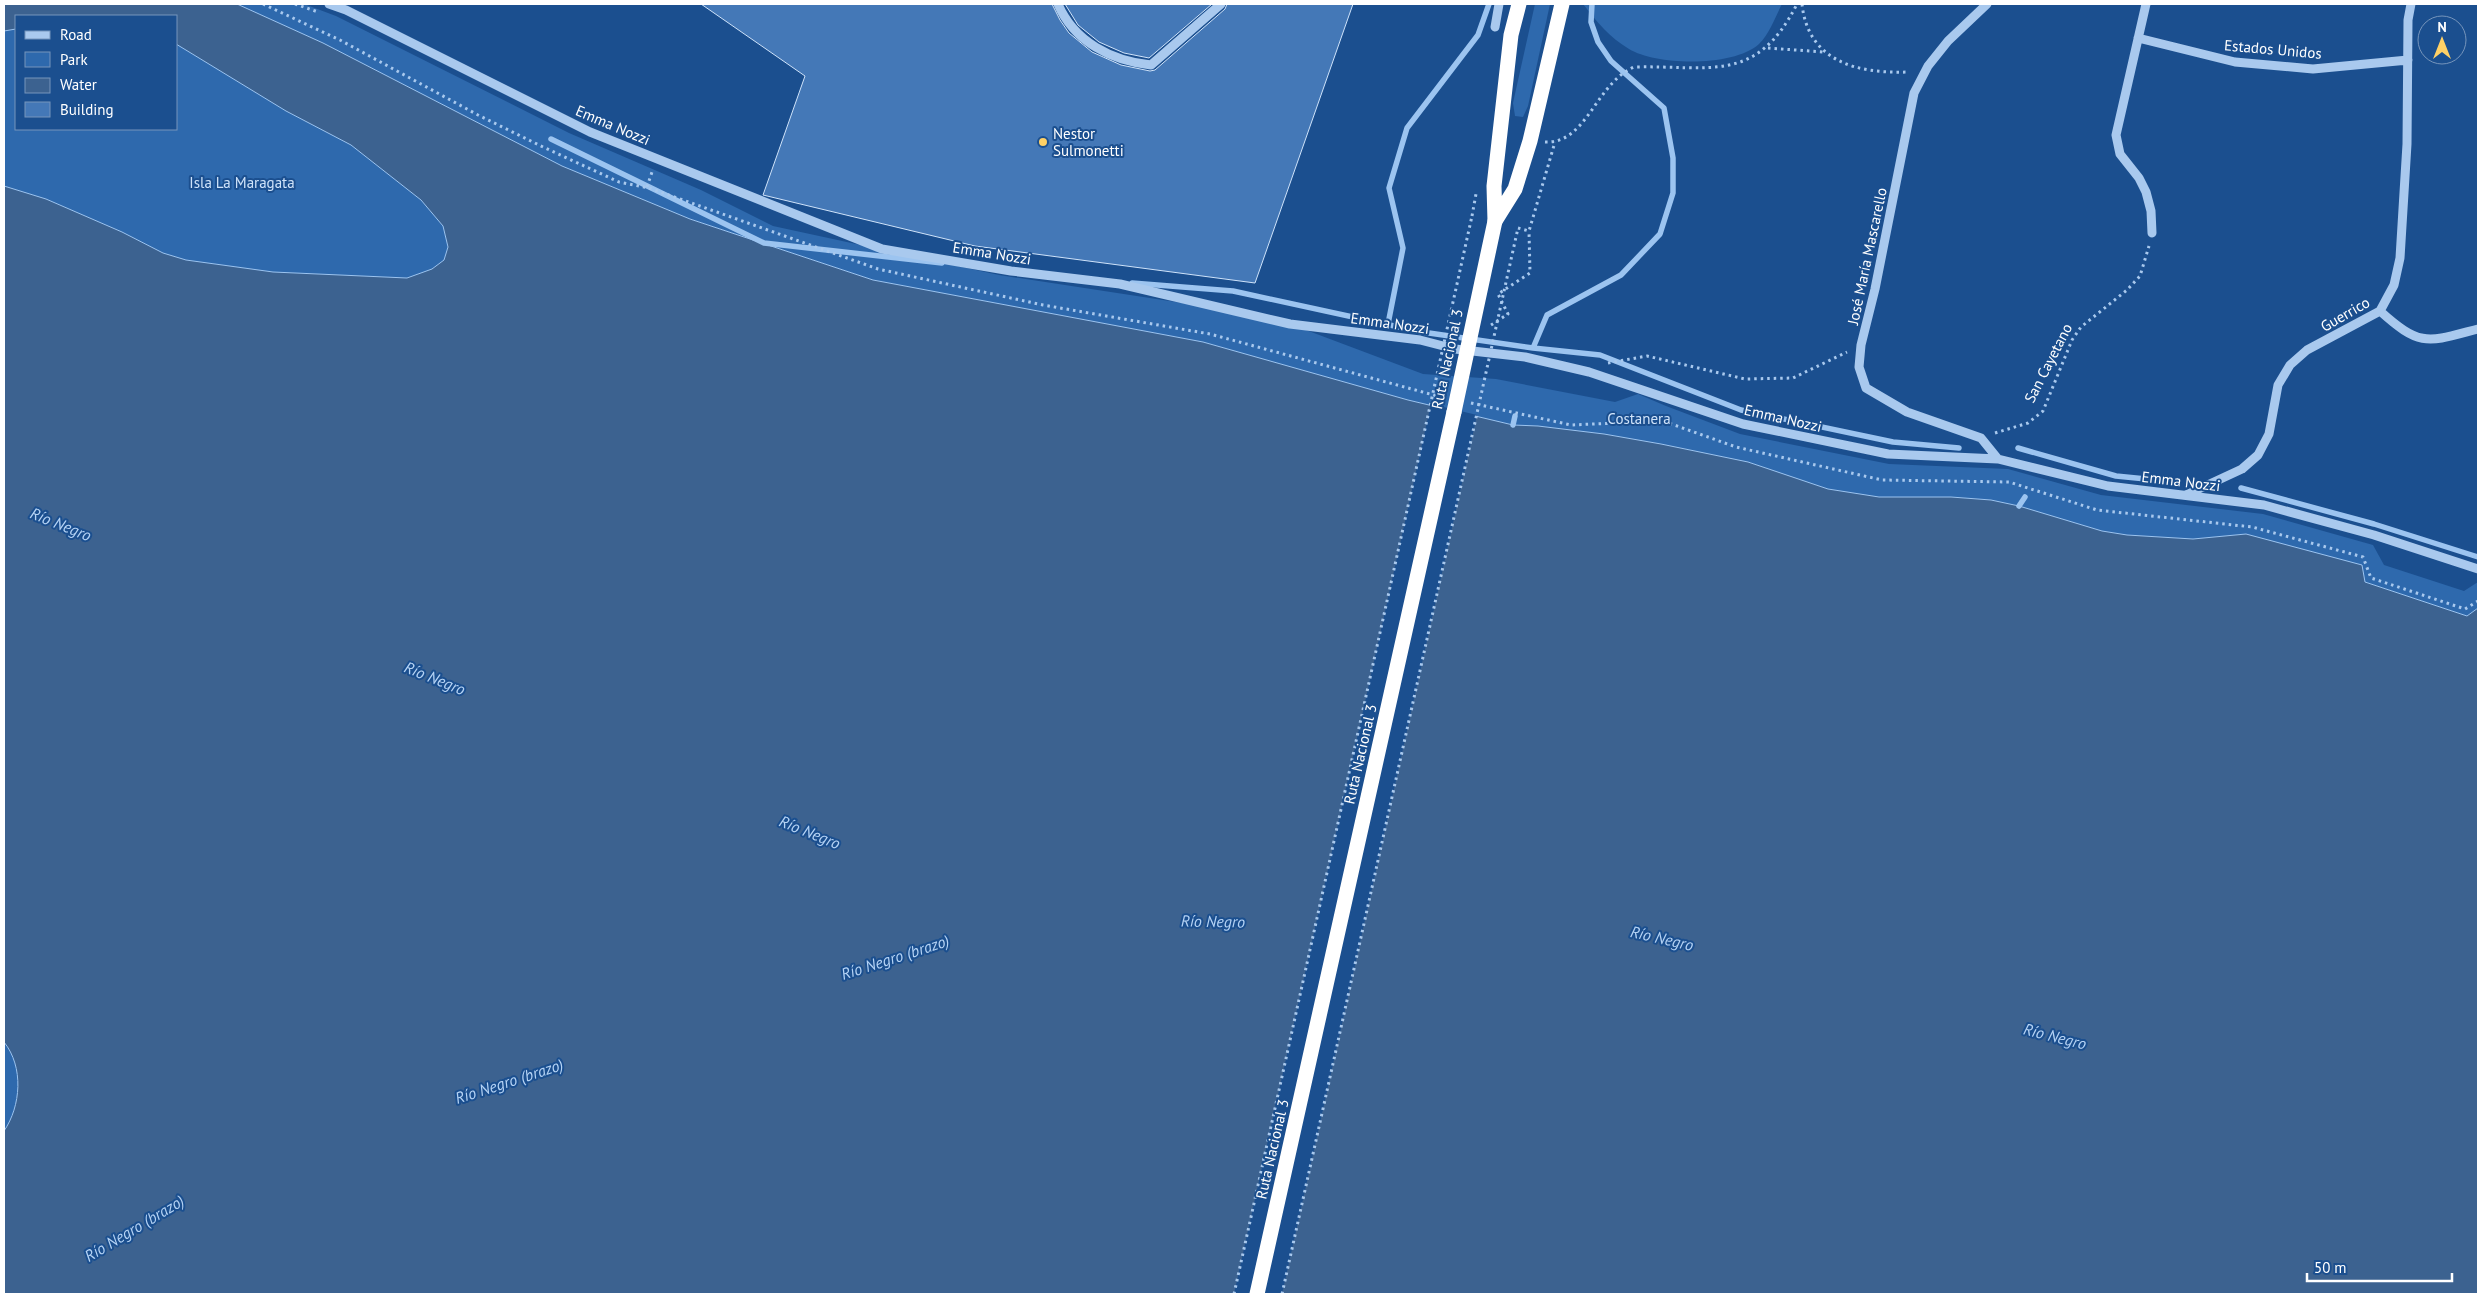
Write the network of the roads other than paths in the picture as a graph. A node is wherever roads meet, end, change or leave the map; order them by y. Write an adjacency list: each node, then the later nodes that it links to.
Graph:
1 (329, 4): 17 (street, Emma Nozzi)
2 (1058, 4): 3 (street)
3 (1221, 4)
4 (1499, 4): 10 (street)
5 (1517, 4): 13 (highway)
6 (1562, 4): 13 (highway)
7 (1987, 4): 17 (street, José María Mascarello)
8 (2146, 4): 11 (street)
9 (2411, 4): 12 (street, Guerrico)
10 (1495, 28)
11 (2138, 38): 12 (street, Estados Unidos); 14 (street)
12 (2408, 60): 15 (street, Guerrico)
13 (1496, 222): 20 (highway, Ruta Nacional 3, bridge)
14 (2152, 233)
15 (2380, 311): 16 (street); 18 (street, Guerrico)
16 (2478, 329)
17 (1998, 459): 18 (street, Emma Nozzi)
18 (2186, 495): 19 (street, Emma Nozzi)
19 (2478, 569)
20 (1257, 1294)

